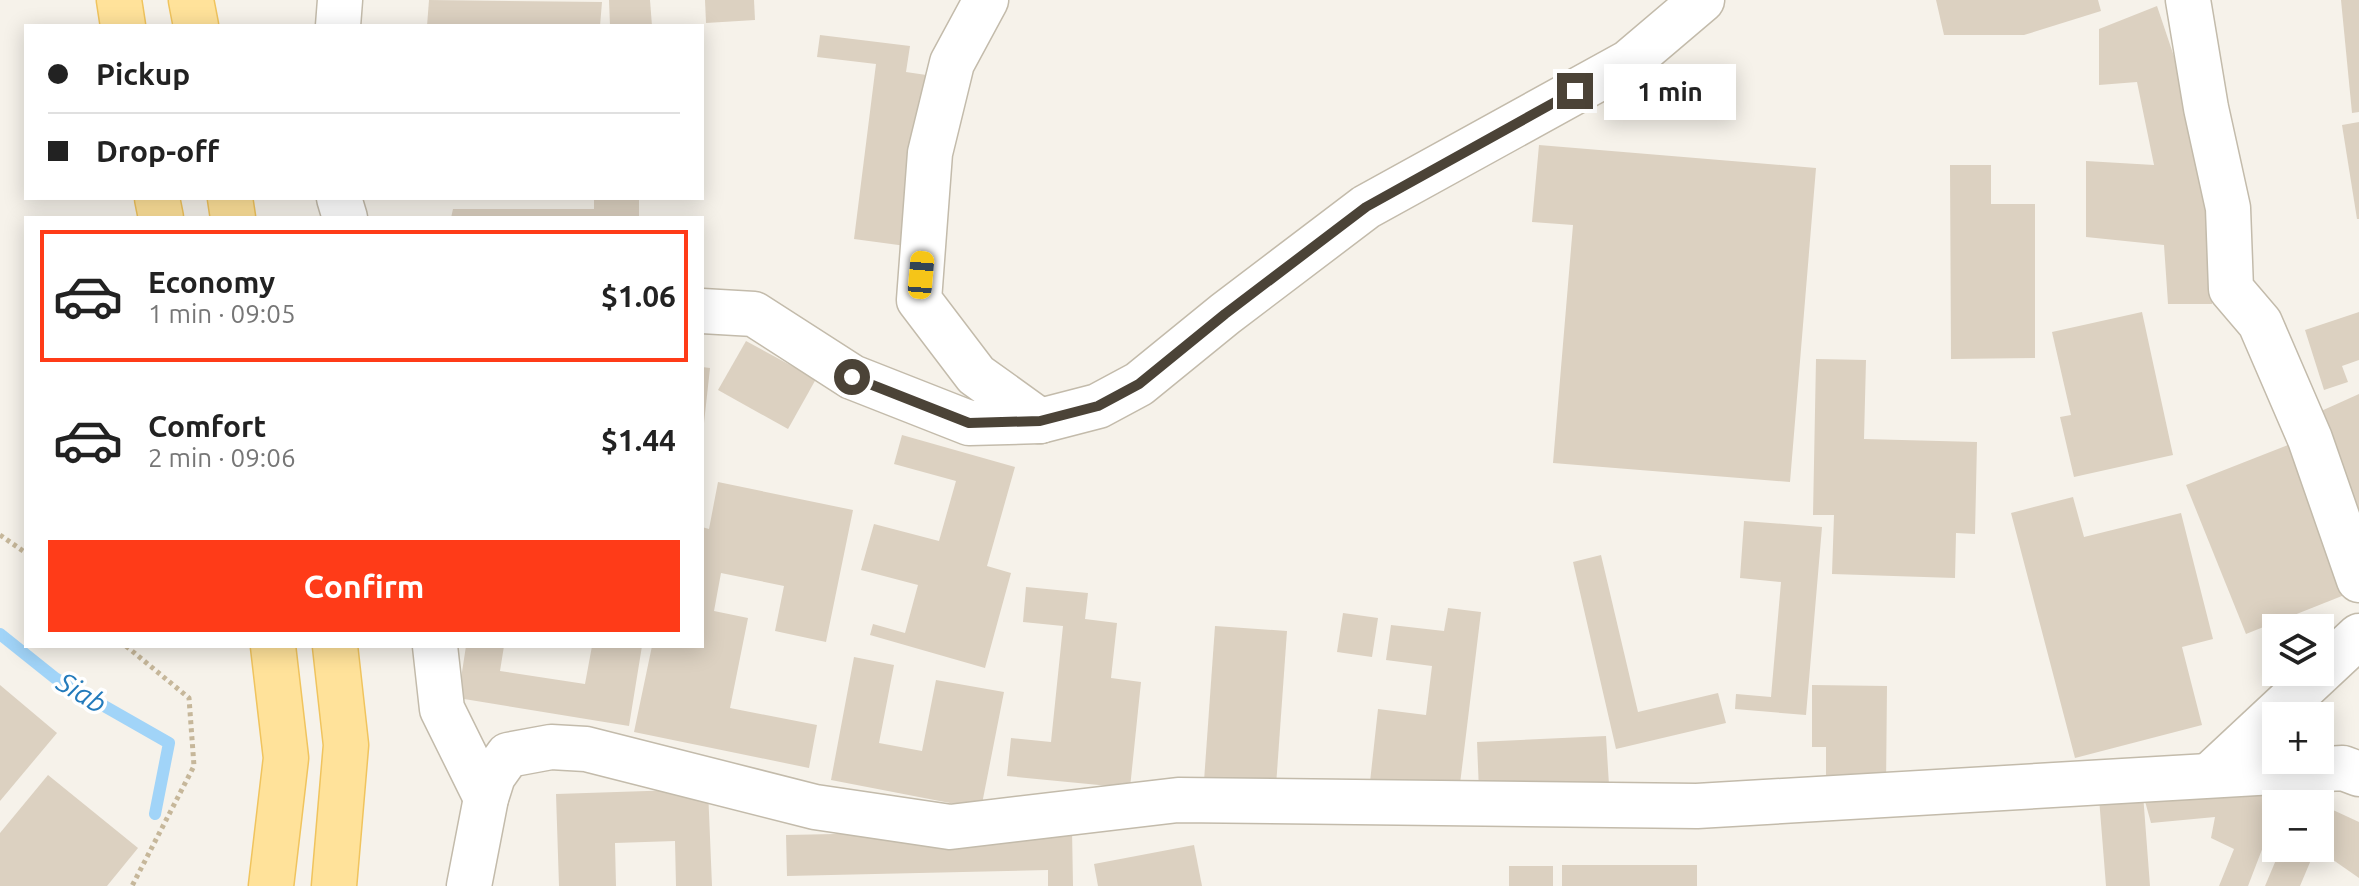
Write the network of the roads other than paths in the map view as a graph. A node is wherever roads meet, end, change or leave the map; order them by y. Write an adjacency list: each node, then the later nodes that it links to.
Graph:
1 (119, 0): 7 (main road)
2 (191, 0): 8 (main road)
3 (340, 0): 9 (street)
4 (986, 0): 11 (street)
5 (1702, 0): 11 (street)
6 (2188, 0): 12 (street)
7 (123, 24)
8 (196, 24)
9 (338, 24)
10 (704, 311): 11 (street)
11 (1040, 421)
12 (2359, 580)
13 (2359, 636): 18 (street)
14 (273, 648): 20 (main road)
15 (335, 648): 21 (main road)
16 (435, 648): 19 (street)
17 (2359, 774): 18 (street)
18 (2210, 775): 19 (street)
19 (486, 798): 22 (street)
20 (271, 886)
21 (334, 886)
22 (469, 886)

